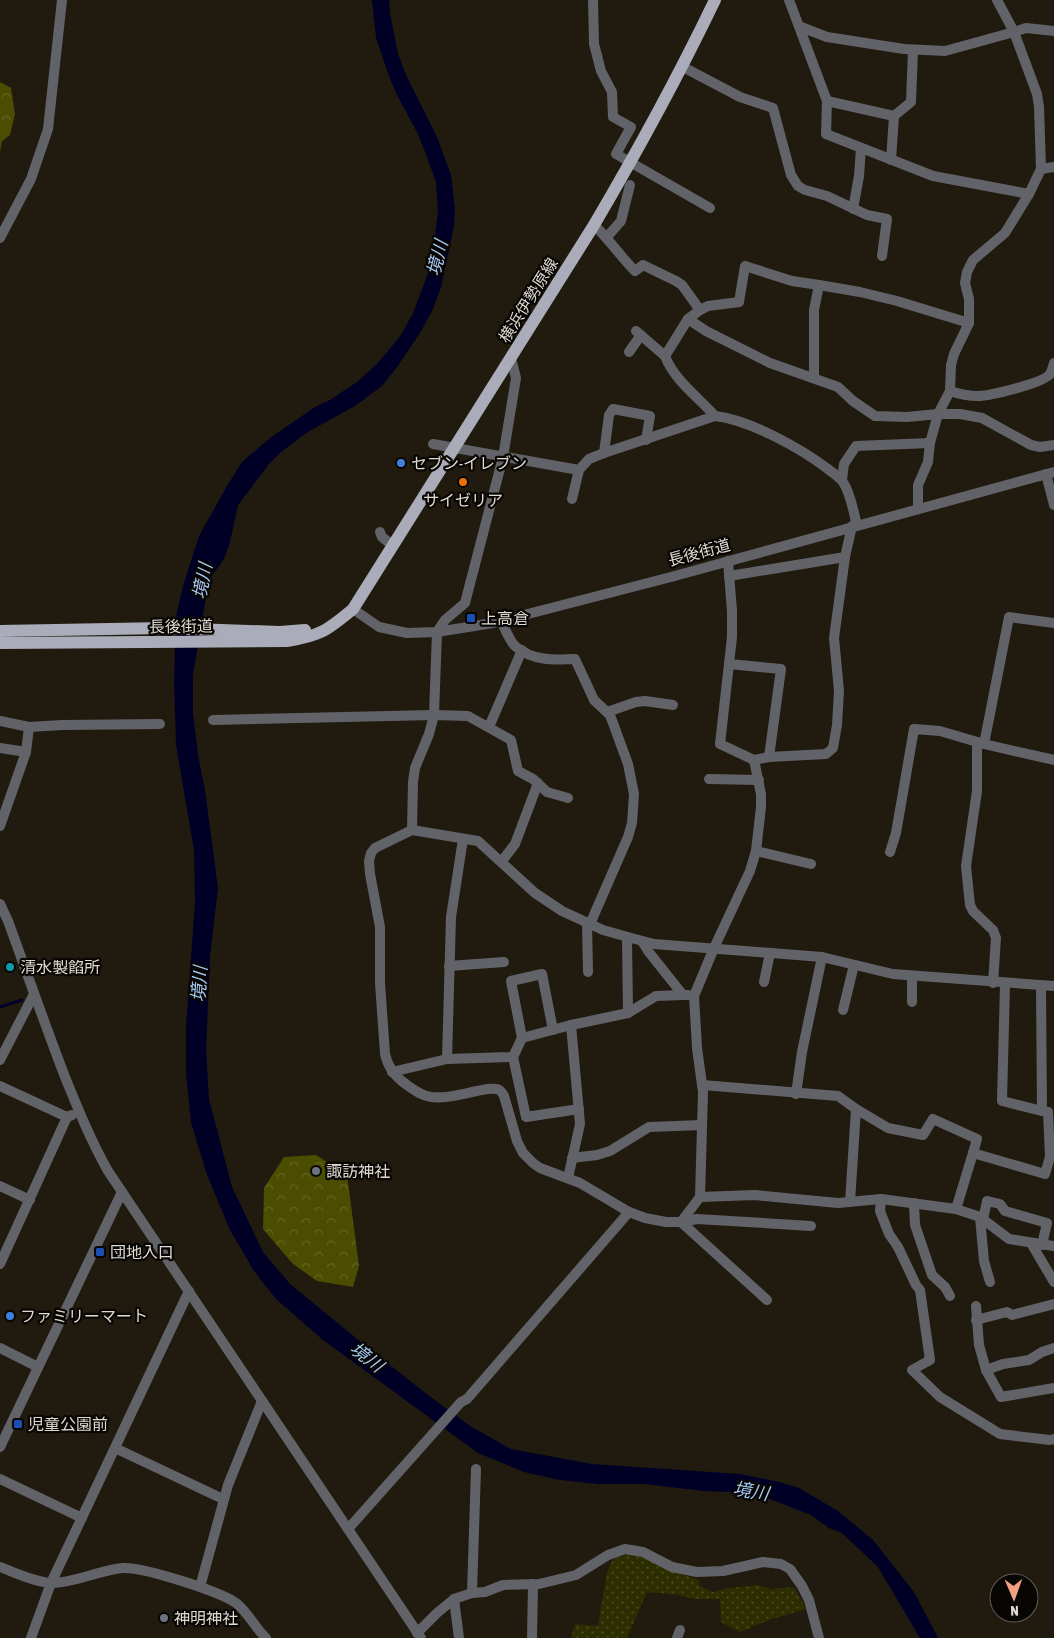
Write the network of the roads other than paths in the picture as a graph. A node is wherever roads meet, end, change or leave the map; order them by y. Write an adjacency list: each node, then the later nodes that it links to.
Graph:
1 (62, 0): 24 (street)
2 (593, 0): 15 (street)
3 (715, 0): 10 (main road, 横浜伊勢原線)
4 (789, 0): 6 (street)
5 (997, 0): 8 (street)
6 (801, 27): 9 (street); 11 (street)
7 (1054, 31): 8 (street)
8 (1014, 32): 9 (street); 17 (street)
9 (913, 50): 12 (street)
10 (683, 67): 15 (main road, 横浜伊勢原線); 21 (street)
11 (827, 102): 12 (street); 13 (street)
12 (894, 116): 14 (street)
13 (861, 148): 14 (street); 21 (street)
14 (891, 160): 19 (street)
15 (630, 163): 20 (street); 22 (main road, 横浜伊勢原線)
16 (1054, 167): 17 (street)
17 (1041, 169): 19 (street)
18 (630, 185): 23 (street)
19 (1029, 194): 29 (street)
20 (710, 208)
21 (853, 209): 25 (street)
22 (594, 225): 23 (street); 32 (main road, 横浜伊勢原線)
23 (607, 237): 27 (street)
24 (0, 238)
25 (882, 256)
26 (819, 285): 27 (street); 29 (street); 34 (street)
27 (700, 310): 28 (street)
28 (688, 319): 31 (street); 34 (street)
29 (969, 323): 35 (street)
30 (629, 352): 31 (street)
31 (666, 356): 37 (street)
32 (511, 358): 42 (main road, 横浜伊勢原線); 44 (street)
33 (1054, 363): 35 (street)
34 (814, 378): 36 (street)
35 (950, 392): 36 (street)
36 (938, 414): 39 (street); 41 (street)
37 (715, 416): 38 (street); 47 (street)
38 (646, 440): 43 (street); 43 (street)
39 (930, 443): 47 (street); 50 (street)
40 (433, 444): 42 (street)
41 (1054, 445)
42 (453, 448): 44 (street); 53 (main road, 横浜伊勢原線)
43 (604, 453): 45 (street)
44 (503, 457): 45 (street); 61 (street)
45 (579, 470): 48 (street)
46 (1050, 473): 49 (street); 50 (street, 長後街道)
47 (842, 480): 51 (street)
48 (572, 499)
49 (1054, 505)
50 (918, 509): 51 (street, 長後街道)
51 (854, 526): 54 (street); 55 (street, 長後街道)
52 (380, 532): 53 (street)
53 (392, 545): 57 (main road, 横浜伊勢原線)
54 (845, 557): 56 (street); 77 (street)
55 (728, 561): 56 (street); 58 (street, 長後街道)
56 (730, 576): 65 (street)
57 (353, 609): 61 (street, 長後街道); 62 (main road, 長後街道)
58 (501, 621): 61 (street, 長後街道); 64 (street)
59 (1054, 623): 74 (street)
60 (0, 631): 62 (main road, 長後街道)
61 (437, 632): 68 (street)
62 (215, 635): 63 (main road, 長後街道)
63 (0, 644)
64 (522, 650): 67 (street); 73 (street)
65 (729, 664): 77 (street); 78 (street)
66 (673, 705): 67 (street)
67 (607, 712): 93 (street)
68 (434, 715): 69 (street); 73 (street); 85 (street)
69 (213, 720)
70 (0, 721): 72 (street)
71 (160, 724): 72 (street)
72 (29, 727): 76 (street)
73 (489, 727): 82 (street)
74 (980, 743): 79 (street); 88 (street); 105 (street)
75 (0, 748): 76 (street)
76 (26, 752): 84 (street)
77 (770, 756): 78 (street)
78 (754, 760): 81 (street)
79 (1054, 760)
80 (709, 779): 81 (street)
81 (759, 780): 87 (street)
82 (538, 784): 83 (street); 89 (street)
83 (568, 798)
84 (0, 826)
85 (412, 830): 86 (street); 123 (street)
86 (463, 839): 89 (street); 101 (street)
87 (756, 851): 90 (street); 96 (street)
88 (890, 852)
89 (502, 862): 93 (street)
90 (811, 864)
91 (0, 904): 92 (street)
92 (4, 922): 109 (street)
93 (588, 923): 94 (street); 102 (street)
94 (627, 937): 95 (street); 114 (street)
95 (642, 941): 96 (street); 110 (street)
96 (714, 948): 97 (street); 111 (street)
97 (770, 953): 98 (street); 104 (street)
98 (822, 957): 100 (street); 126 (street)
99 (504, 962): 101 (street)
100 (854, 965): 103 (street); 113 (street)
101 (449, 966): 119 (street)
102 (588, 972)
103 (912, 976): 105 (street); 112 (street)
104 (764, 982)
105 (993, 983): 106 (street)
106 (1005, 984): 107 (street); 129 (street)
107 (1041, 986): 108 (street); 121 (street)
108 (1054, 986)
109 (34, 994): 120 (street); 130 (street)
110 (683, 995): 111 (street); 114 (street)
111 (694, 996): 124 (street)
112 (912, 1002)
113 (843, 1010)
114 (628, 1014): 115 (street)
115 (571, 1025): 116 (street); 127 (street)
116 (553, 1030): 117 (street); 117 (street)
117 (522, 1038): 118 (street)
118 (512, 1056): 119 (street); 127 (street)
119 (448, 1059): 123 (street)
120 (0, 1060)
121 (1043, 1065): 122 (street); 129 (street)
122 (1054, 1065)
123 (392, 1072): 136 (street)
124 (702, 1085): 126 (street); 132 (street)
125 (0, 1086): 131 (street)
126 (796, 1094): 128 (street)
127 (579, 1109): 135 (street)
128 (856, 1109): 133 (street); 142 (street)
129 (1048, 1112): 134 (street)
130 (80, 1113): 131 (street); 138 (street)
131 (67, 1117): 141 (street)
132 (702, 1125): 135 (street); 139 (street)
133 (973, 1153): 134 (street); 144 (street)
134 (1052, 1157)
135 (572, 1158): 136 (street)
136 (568, 1178): 145 (street)
137 (0, 1186): 141 (street)
138 (122, 1192): 155 (street); 163 (street)
139 (700, 1197): 142 (street); 147 (street)
140 (881, 1199): 142 (street); 143 (street); 167 (street)
141 (30, 1200): 152 (street)
142 (850, 1202)
143 (914, 1203): 144 (street); 156 (street)
144 (956, 1209): 146 (street)
145 (628, 1212): 147 (street); 174 (street)
146 (981, 1218): 149 (street); 150 (street); 153 (street)
147 (682, 1222): 148 (street); 157 (street)
148 (811, 1226)
149 (1031, 1243): 150 (street); 154 (street)
150 (1042, 1244): 151 (street)
151 (1054, 1246)
152 (0, 1264)
153 (990, 1282)
154 (1054, 1282)
155 (189, 1291): 166 (street); 169 (street)
156 (950, 1296)
157 (767, 1300)
158 (1054, 1304): 160 (street)
159 (976, 1306): 160 (street)
160 (976, 1320): 164 (street)
161 (0, 1348): 163 (street)
162 (1054, 1348): 164 (street)
163 (38, 1366): 168 (street)
164 (986, 1370): 165 (street)
165 (1054, 1388)
166 (262, 1401): 172 (street); 174 (street)
167 (1053, 1441)
168 (0, 1447)
169 (115, 1448): 172 (street); 173 (street)
170 (476, 1469): 179 (street)
171 (0, 1479): 173 (street)
172 (223, 1500): 178 (street)
173 (82, 1518): 176 (street)
174 (348, 1529): 181 (street)
175 (0, 1567): 176 (street)
176 (52, 1582): 178 (street); 182 (street)
177 (533, 1584): 179 (street); 185 (street); 186 (street)
178 (200, 1587): 183 (street)
179 (472, 1593): 180 (street)
180 (454, 1599): 181 (street); 184 (street)
181 (419, 1635)
182 (31, 1638)
183 (266, 1638)
184 (459, 1638)
185 (532, 1638)
186 (819, 1638)

